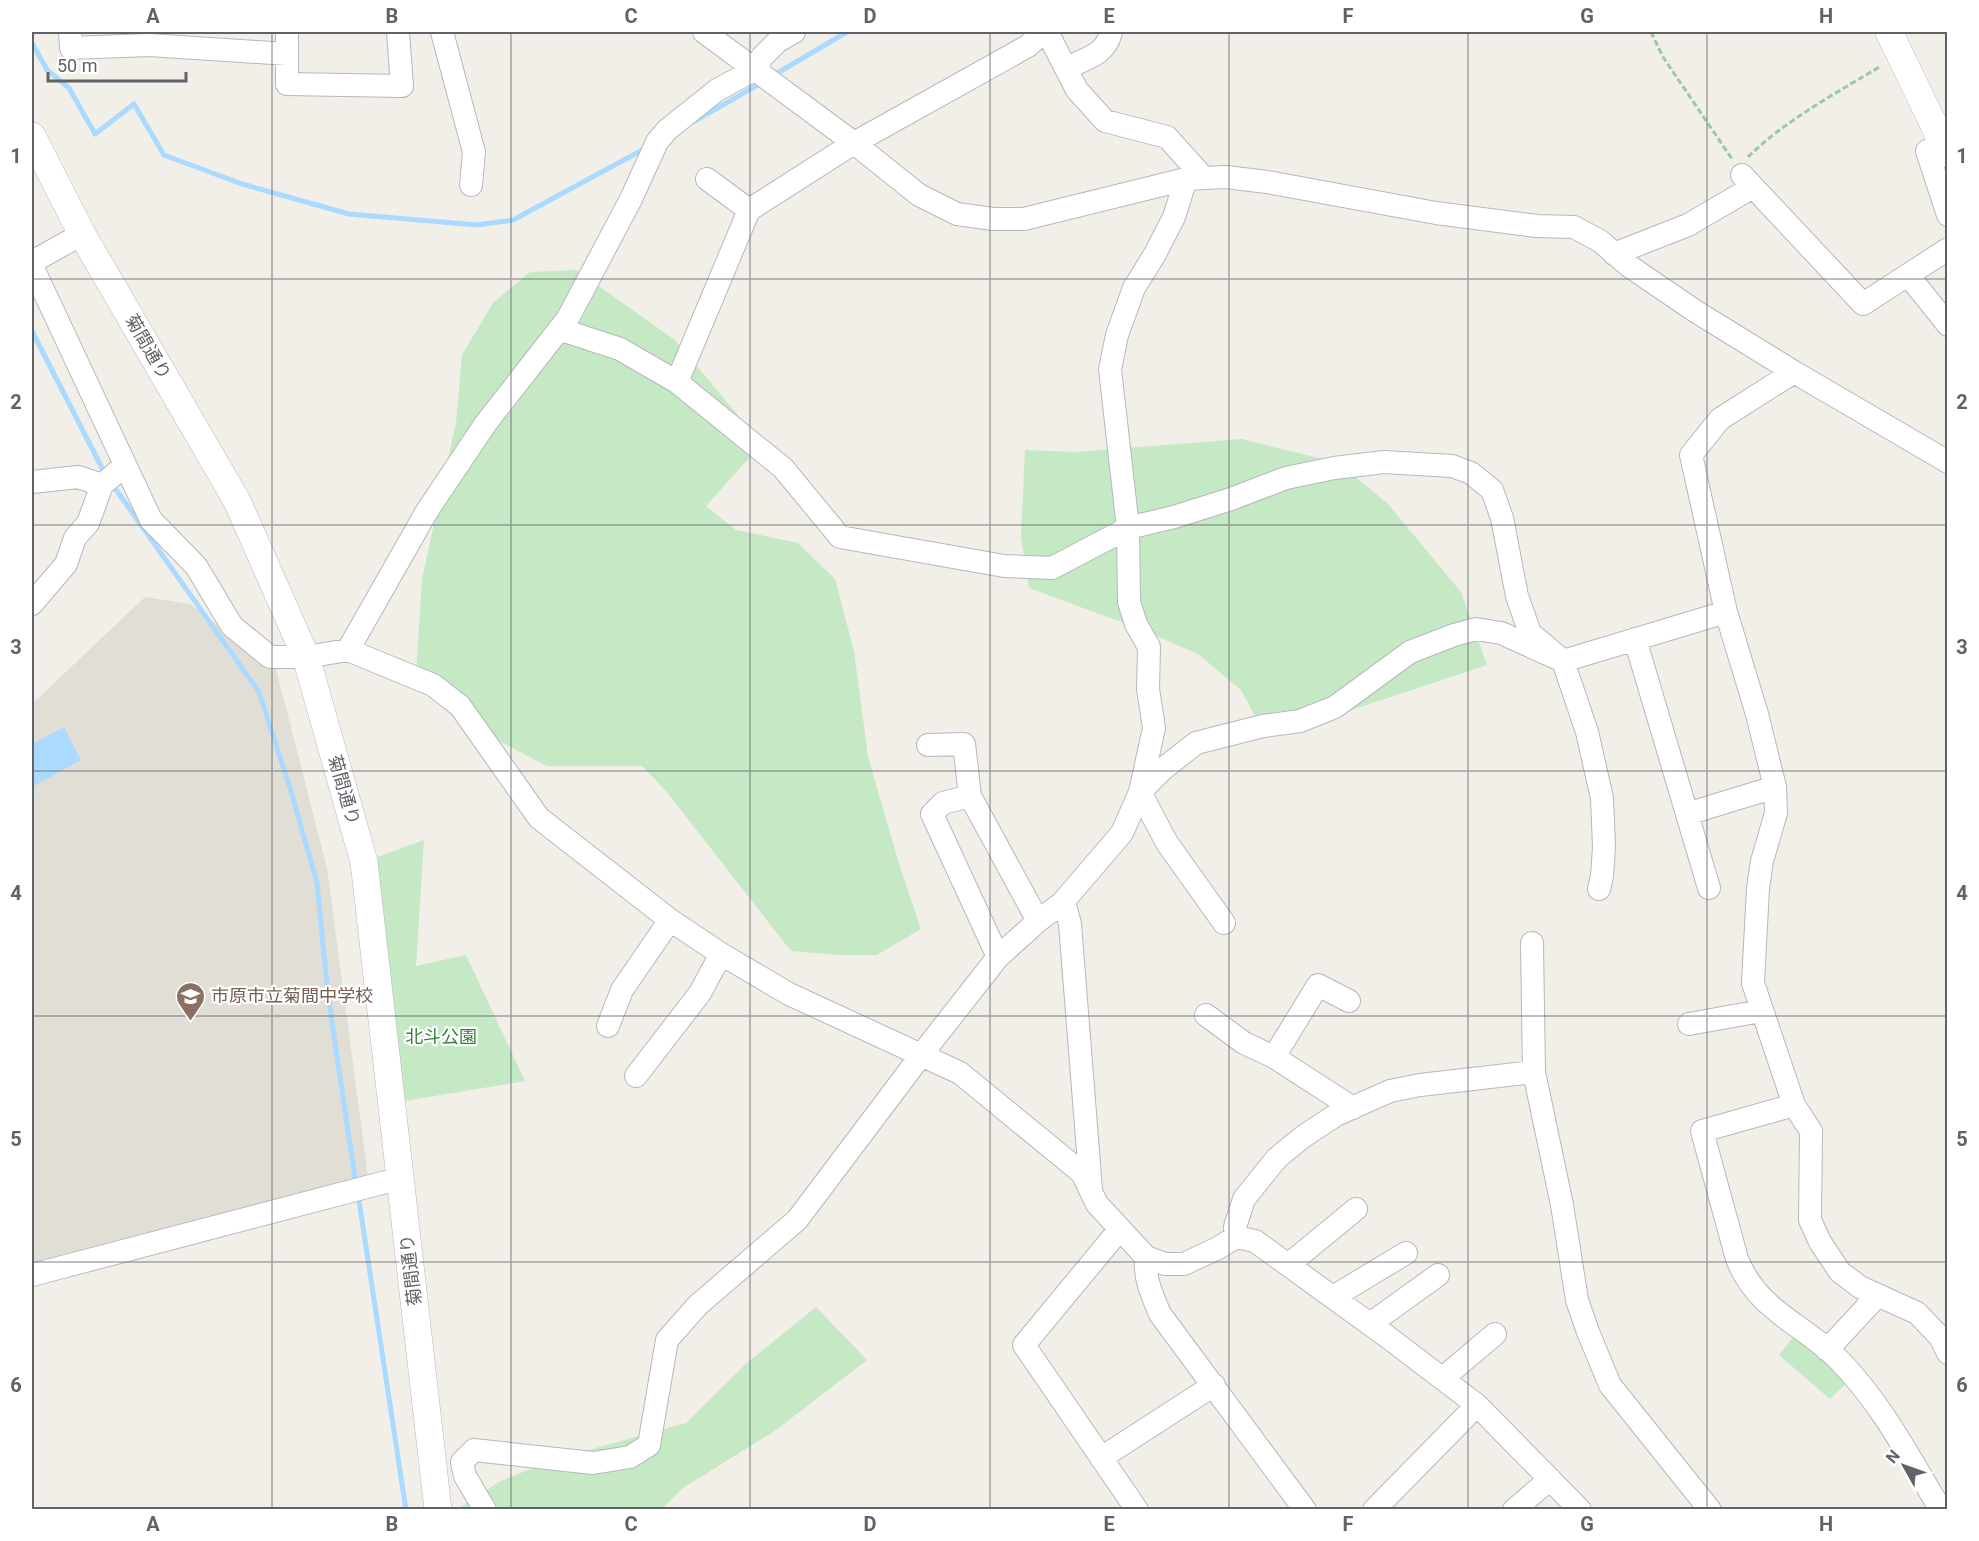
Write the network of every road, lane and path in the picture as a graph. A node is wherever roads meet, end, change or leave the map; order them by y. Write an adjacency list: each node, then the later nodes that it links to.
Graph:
1 (70, 32): 10 (street)
2 (398, 32): 11 (street)
3 (442, 32): 21 (street)
4 (704, 32): 14 (street)
5 (794, 32): 14 (street)
6 (1043, 32): 16 (street)
7 (1047, 32): 13 (street)
8 (1111, 32): 13 (street)
9 (1652, 32): 20 (path)
10 (149, 38): 11 (street)
11 (287, 43)
12 (1894, 43): 17 (street); 20 (path)
13 (1066, 68): 19 (street)
14 (756, 69): 16 (street); 30 (street)
15 (32, 136): 24 (street, 菊間通り)
16 (854, 143): 19 (street); 22 (street)
17 (1945, 149): 23 (street)
18 (707, 179): 22 (street)
19 (1195, 179): 26 (street); 37 (street)
20 (1747, 181): 26 (street); 28 (street)
21 (471, 185)
22 (749, 210): 32 (street)
23 (1947, 215)
24 (82, 234): 27 (street); 42 (street, 菊間通り)
25 (1947, 249): 28 (street)
26 (1614, 254): 31 (street)
27 (32, 264): 34 (street)
28 (1908, 275): 29 (street)
29 (1947, 325)
30 (559, 329): 32 (street); 41 (street)
31 (1794, 372): 33 (street); 39 (street)
32 (677, 382): 37 (street)
33 (1947, 462)
34 (124, 466): 36 (street); 42 (street)
35 (32, 482): 36 (street)
36 (102, 484): 38 (street)
37 (1128, 528): 43 (street); 46 (street)
38 (32, 604)
39 (1726, 612): 40 (street); 45 (street)
40 (1635, 639): 43 (street); 48 (street)
41 (348, 650): 42 (street); 52 (street)
42 (306, 657): 69 (street, 菊間通り)
43 (1563, 661): 46 (street); 50 (street)
44 (928, 746): 47 (street)
45 (1775, 787): 48 (street); 59 (street)
46 (1140, 792): 51 (street); 54 (street)
47 (970, 796): 53 (street); 57 (street)
48 (1687, 814): 49 (street)
49 (1709, 888)
50 (1599, 889)
51 (1064, 901): 53 (street); 70 (street)
52 (670, 920): 56 (street); 62 (street)
53 (1038, 921): 57 (street)
54 (1224, 923)
55 (1532, 943): 65 (street)
56 (721, 954): 63 (street); 66 (street)
57 (998, 957): 63 (street)
58 (1349, 1001): 64 (street)
59 (1761, 1011): 61 (street); 67 (street)
60 (1206, 1016): 64 (street)
61 (1689, 1024)
62 (608, 1026)
63 (922, 1054): 70 (street); 91 (street)
64 (1274, 1057): 68 (street)
65 (1534, 1072): 68 (street); 97 (street)
66 (636, 1076)
67 (1794, 1105): 79 (street); 83 (street)
68 (1353, 1108): 73 (street)
69 (401, 1178): 77 (street); 90 (street, 菊間通り)
70 (1092, 1193): 72 (street)
71 (1356, 1209): 76 (street)
72 (1120, 1229): 75 (street); 88 (street)
73 (1236, 1236): 75 (street); 76 (street)
74 (1406, 1253): 80 (street)
75 (1146, 1257): 86 (street)
76 (1288, 1264): 80 (street)
77 (32, 1275)
78 (1438, 1275): 81 (street)
79 (1878, 1295): 83 (street); 84 (street)
80 (1333, 1297): 81 (street)
81 (1370, 1324): 85 (street)
82 (1495, 1334): 85 (street)
83 (1827, 1350): 98 (street)
84 (1947, 1353)
85 (1443, 1378): 87 (street)
86 (1214, 1385): 88 (street); 93 (street)
87 (1478, 1405): 89 (street); 94 (street)
88 (1101, 1458): 92 (street)
89 (1550, 1479): 95 (street); 96 (street)
90 (438, 1509)
91 (485, 1509)
92 (1137, 1509)
93 (1305, 1509)
94 (1374, 1509)
95 (1514, 1509)
96 (1580, 1509)
97 (1710, 1509)
98 (1941, 1509)

